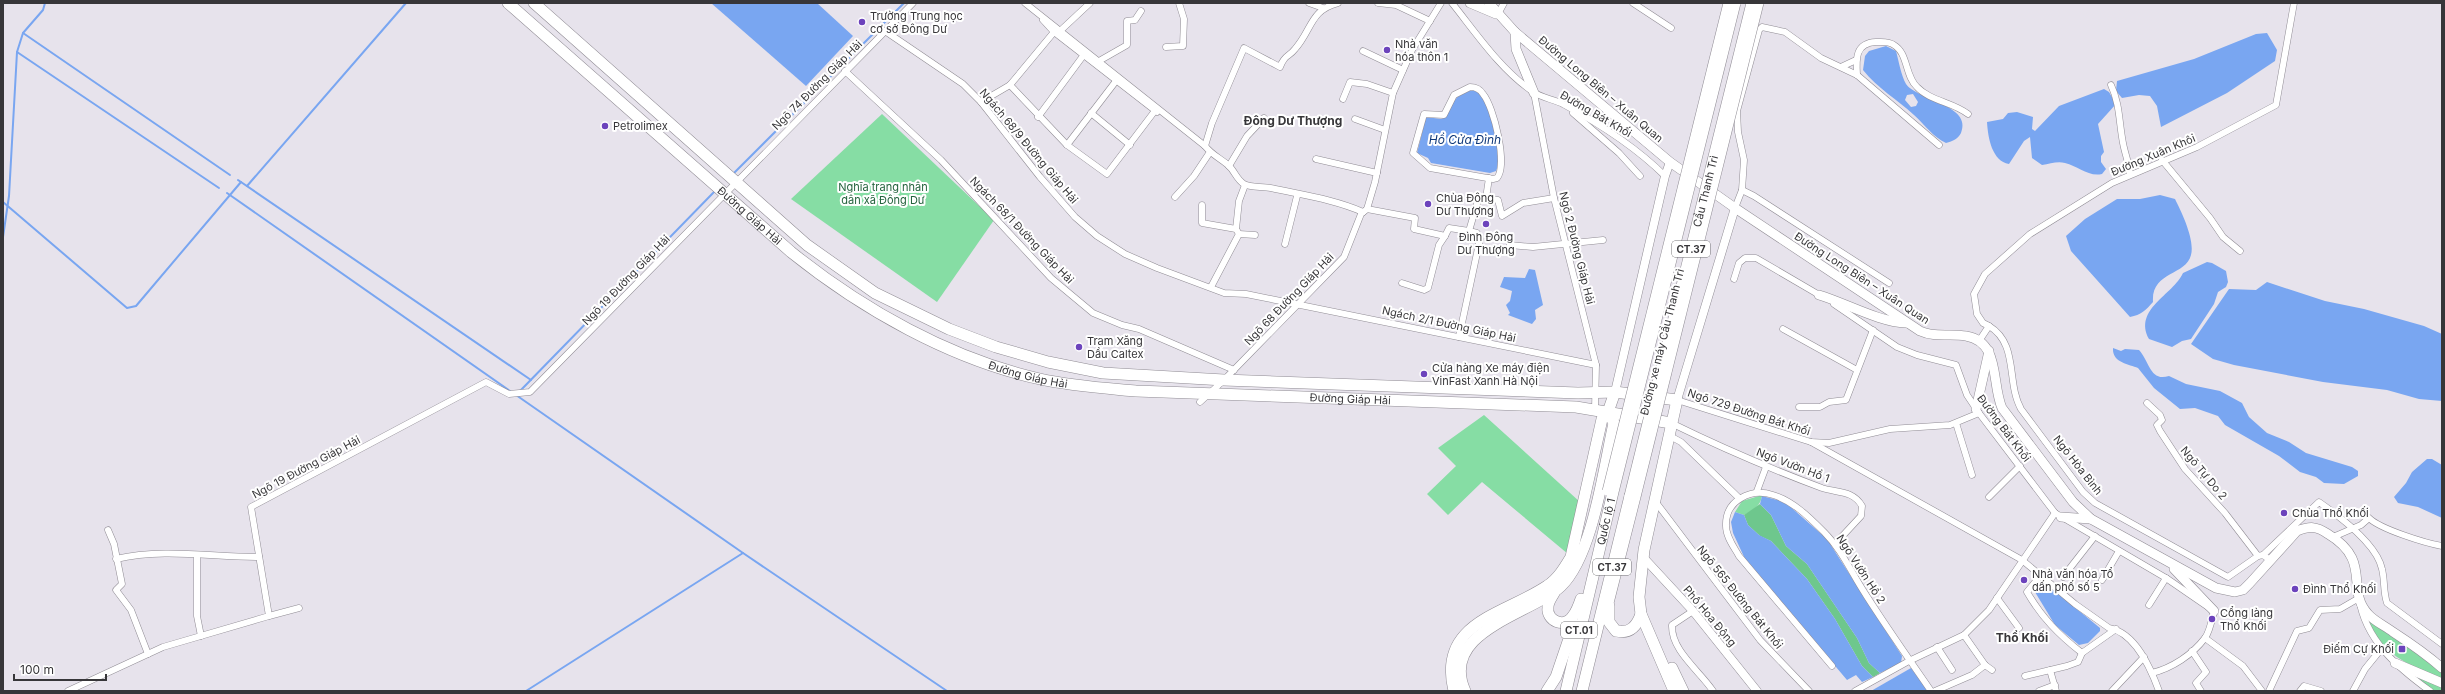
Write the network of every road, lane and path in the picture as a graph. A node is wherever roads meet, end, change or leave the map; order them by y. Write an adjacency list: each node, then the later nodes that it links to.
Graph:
1 (508, 3): 73 (highway, Đường Giáp Hải)
2 (534, 3): 70 (highway, Đường Giáp Hải)
3 (913, 3): 28 (street, Ngõ 74 Đường Giáp Hải)
4 (1025, 3): 29 (street)
5 (1090, 3): 29 (street)
6 (1179, 3): 31 (street)
7 (1309, 3): 22 (street)
8 (1338, 3): 22 (street)
9 (1378, 3): 25 (street)
10 (1441, 3): 25 (street, Ngõ 68 Đường Giáp Hải)
11 (1452, 3): 44 (street, Đường Bát Khối)
12 (1470, 3): 24 (main road)
13 (1488, 3): 24 (main road, Đường Long Biên – Xuân Quan)
14 (1504, 3): 24 (street)
15 (1632, 3): 26 (street)
16 (1728, 3): 125 (main road, Đường xe máy Cầu Thanh Trì, bridge)
17 (1735, 3): 125 (highway, Cầu Thanh Trì / CT.37, bridge)
18 (1752, 3): 127 (highway, Cầu Thanh Trì / CT.37, bridge)
19 (1759, 3): 127 (main road, Đường xe máy Cầu Thanh Trì, bridge)
20 (1762, 3): 27 (street)
21 (2294, 3): 62 (street, Đường Xuân Khôi)
22 (1322, 8): 59 (street)
23 (1141, 11): 35 (street)
24 (1498, 14): 30 (main road, Đường Long Biên – Xuân Quan)
25 (1430, 21): 37 (street, Ngõ 68 Đường Giáp Hải)
26 (1671, 28)
27 (1760, 28): 36 (street); 72 (street)
28 (885, 31): 38 (street, Ngõ 74 Đường Giáp Hải); 46 (street, Ngách 68/9 Đường Giáp Hải)
29 (1057, 32): 33 (street); 35 (street); 41 (street)
30 (1515, 32): 44 (main road); 63 (main road, Đường Long Biên – Xuân Quan)
31 (1166, 47)
32 (1363, 51): 37 (street)
33 (1083, 56): 40 (street); 52 (street)
34 (1856, 60): 36 (street); 39 (street); 50 (street)
35 (1099, 61): 51 (street)
36 (1842, 67): 39 (street)
37 (1403, 70): 43 (street, Ngõ 68 Đường Giáp Hải)
38 (845, 71): 70 (street, Ngõ 74 Đường Giáp Hải); 104 (street, Ngách 68/1 Đường Giáp Hải)
39 (1857, 75): 58 (street)
40 (1116, 81): 48 (street); 49 (street)
41 (1010, 85): 46 (street); 52 (street)
42 (2111, 85): 66 (street)
43 (1393, 93): 45 (street); 55 (street, Ngõ 68 Đường Giáp Hải)
44 (1534, 93): 47 (street, Đường Bát Khối); 77 (street, Ngõ 2 Đường Giáp Hải)
45 (1343, 100)
46 (981, 102): 93 (street, Ngách 68/9 Đường Giáp Hải)
47 (1569, 108): 67 (street); 68 (street, Đường Bát Khối)
48 (1154, 112): 51 (street); 57 (street)
49 (1091, 113): 56 (street); 57 (street)
50 (1968, 114)
51 (1168, 116): 59 (street)
52 (1038, 117): 56 (street)
53 (1264, 118): 64 (street)
54 (1355, 119): 55 (street)
55 (1385, 130): 65 (street, Ngõ 68 Đường Giáp Hải)
56 (1067, 145): 57 (street)
57 (1130, 145)
58 (1939, 145)
59 (1205, 146): 60 (street)
60 (1210, 152): 64 (street); 75 (street)
61 (1316, 159): 65 (street)
62 (2162, 160): 66 (street, Đường Xuân Khôi); 89 (street)
63 (1670, 162): 68 (main road); 79 (main road, Đường Long Biên – Xuân Quan)
64 (1230, 166): 71 (street)
65 (1377, 173): 80 (street, Ngõ 68 Đường Giáp Hải)
66 (2130, 174): 97 (street, Đường Xuân Khôi)
67 (1640, 176)
68 (1665, 176): 108 (main road)
69 (1489, 178): 69 (street); 76 (street)
70 (736, 181): 73 (street, Ngõ 19 Đường Giáp Hải); 106 (highway, Đường Giáp Hải)
71 (1245, 185): 74 (street); 81 (street)
72 (1742, 190): 79 (street); 92 (street)
73 (724, 193): 109 (highway, Đường Giáp Hải); 143 (street, Ngõ 19 Đường Giáp Hải)
74 (1297, 196): 80 (street); 86 (street)
75 (1174, 197)
76 (1486, 198): 77 (street); 82 (street)
77 (1554, 198): 87 (street, Ngõ 2 Đường Giáp Hải)
78 (1202, 205): 81 (street)
79 (1735, 208): 96 (main road, Đường Long Biên – Xuân Quan); 110 (main road)
80 (1365, 210): 84 (street); 95 (street, Ngõ 68 Đường Giáp Hải)
81 (1237, 231): 83 (street); 93 (street)
82 (1470, 231): 84 (street); 100 (street)
83 (1255, 235)
84 (1445, 236): 91 (street)
85 (1603, 240): 87 (street)
86 (1285, 244)
87 (1565, 244): 88 (street); 103 (street, Ngõ 2 Đường Giáp Hải)
88 (1510, 245)
89 (2240, 251)
90 (1734, 279): 94 (street, Đường Bát Khối)
91 (1402, 283)
92 (1889, 283)
93 (1211, 287): 95 (street, Ngách 68/9 Đường Giáp Hải)
94 (1819, 295): 96 (main road); 99 (street, Đường Bát Khối)
95 (1298, 305): 100 (street, Ngách 2/1 Đường Giáp Hải); 104 (street, Ngõ 68 Đường Giáp Hải)
96 (1907, 323): 101 (main road, Đường Long Biên – Xuân Quan)
97 (1989, 326): 101 (street); 144 (street, Ngõ Hòa Bình)
98 (1783, 329): 105 (street)
99 (1873, 330): 105 (street); 114 (street, Đường Bát Khối)
100 (1459, 337): 103 (street, Ngách 2/1 Đường Giáp Hải)
101 (1979, 341): 102 (main road, Đường Long Biên – Xuân Quan)
102 (1989, 351): 114 (main road); 132 (main road)
103 (1596, 365): 107 (street, Ngõ 2 Đường Giáp Hải)
104 (1234, 370): 106 (street, Ngõ 68 Đường Giáp Hải)
105 (1857, 370): 112 (street)
106 (1224, 380): 107 (highway, Đường Giáp Hải); 109 (street, Ngõ 68 Đường Giáp Hải)
107 (1597, 392): 108 (highway, Đường Giáp Hải); 113 (street, Ngõ 2 Đường Giáp Hải)
108 (1615, 392): 110 (highway, Đường Giáp Hải); 115 (highway)
109 (1204, 398): 113 (highway, Đường Giáp Hải)
110 (1677, 400): 116 (highway); 121 (street, Ngõ 729 Đường Bát Khối)
111 (2147, 403): 144 (street, Ngõ Tự Do 2)
112 (1799, 407)
113 (1596, 409): 115 (highway, Đường Giáp Hải)
114 (1977, 411): 117 (street, Ngõ 729 Đường Bát Khối); 122 (street, Đường Bát Khối)
115 (1608, 412): 116 (highway, Đường Giáp Hải); 153 (highway); 191 (highway)
116 (1671, 423): 118 (street, Ngõ Vườn Hồ 1); 119 (highway)
117 (1956, 423): 121 (street, Ngõ 729 Đường Bát Khối); 124 (street)
118 (1687, 431): 120 (street); 123 (street, Ngõ Vườn Hồ 1)
119 (1668, 436): 120 (street); 130 (highway)
120 (1681, 442): 129 (street)
121 (1811, 442): 146 (street)
122 (2020, 466): 128 (street); 131 (street, Đường Bát Khối)
123 (1766, 467): 126 (street); 138 (street, Ngõ Vườn Hồ 1)
124 (1972, 475)
125 (1610, 491): 133 (highway, Quốc lộ 1 / CT.37)
126 (1757, 491): 129 (street); 138 (street, Ngõ Vườn Hồ 2)
127 (1633, 496): 157 (main road, Đường xe máy Cầu Thanh Trì); 167 (highway, Quốc lộ 1 / CT.37)
128 (1989, 497)
129 (1739, 498): 180 (street)
130 (1655, 509): 142 (highway); 199 (street, Ngõ 565 Đường Bát Khối)
131 (2058, 515): 132 (main road); 136 (street, Đường Bát Khối); 146 (street)
132 (2091, 519): 147 (main road)
133 (1606, 521): 148 (highway, Quốc lộ 1 / CT.01)
134 (2354, 528): 137 (street); 139 (street); 144 (street); 170 (street)
135 (108, 530): 145 (street)
136 (2095, 536): 140 (street, Đường Bát Khối); 150 (street)
137 (2333, 537): 144 (main road); 155 (main road)
138 (1835, 544): 177 (street, Ngõ Vườn Hồ 2)
139 (2442, 546)
140 (2120, 551): 151 (street, Đường Bát Khối); 152 (street)
141 (197, 555): 143 (street); 145 (street); 166 (street)
142 (1643, 556): 159 (main road, Phố Hoa Động); 161 (highway)
143 (259, 557): 162 (street, Ngõ 19 Đường Giáp Hải)
144 (2264, 557): 147 (main road)
145 (116, 559): 175 (street)
146 (2022, 560): 149 (street); 154 (street)
147 (2166, 561): 160 (main road)
148 (1594, 569): 153 (highway); 193 (highway); 194 (highway, Quốc lộ 1 / CT.01)
149 (2041, 575): 164 (street); 174 (street)
150 (2063, 577)
151 (2166, 578): 156 (street); 160 (street, Đường Bát Khối)
152 (2102, 580)
153 (1555, 592): 192 (highway)
154 (1997, 598): 163 (street); 165 (street)
155 (2360, 598): 172 (street); 181 (main road); 208 (street)
156 (2149, 605)
157 (1609, 606): 161 (highway); 167 (main road, Đường xe máy Cầu Thanh Trì)
158 (299, 608): 162 (street)
159 (1693, 610): 197 (street); 198 (main road, Phố Hoa Động)
160 (2214, 611): 168 (street)
161 (1642, 614): 169 (highway)
162 (269, 616): 166 (street)
163 (2019, 628)
164 (2116, 629): 174 (street); 176 (street)
165 (1964, 635): 171 (street); 179 (street)
166 (201, 636): 175 (street)
167 (1595, 638): 189 (highway, Quốc lộ 1 / CT.01)
168 (2205, 638): 173 (street); 207 (street)
169 (1654, 639): 195 (highway); 196 (highway)
170 (2442, 644)
171 (1937, 647): 177 (street); 182 (street)
172 (2382, 648): 178 (street); 211 (street)
173 (2192, 651): 185 (street); 206 (street)
174 (2082, 653): 184 (street)
175 (148, 654): 190 (street)
176 (2144, 657): 185 (street); 204 (street)
177 (1909, 660): 200 (street); 201 (street, Ngõ Vườn Hồ 2)
178 (2395, 663): 187 (main road); 212 (street)
179 (1985, 665): 183 (street); 202 (street)
180 (1832, 666)
181 (2442, 668)
182 (1952, 670)
183 (1992, 670)
184 (2050, 670): 186 (street); 188 (street)
185 (2152, 673): 205 (street)
186 (2025, 676)
187 (2442, 683)
188 (2056, 688): 203 (street)
189 (1583, 689)
190 (68, 691)
191 (1454, 691)
192 (1465, 691)
193 (1548, 691)
194 (1566, 691)
195 (1674, 691)
196 (1683, 691)
197 (1714, 691)
198 (1757, 691)
199 (1809, 691)
200 (1855, 691)
201 (1931, 691)
202 (1935, 691)
203 (2039, 691)
204 (2112, 691)
205 (2159, 691)
206 (2201, 691)
207 (2262, 691)
208 (2269, 691)
209 (2300, 691): 210 (street)
210 (2321, 691)
211 (2353, 691)
212 (2430, 691)

